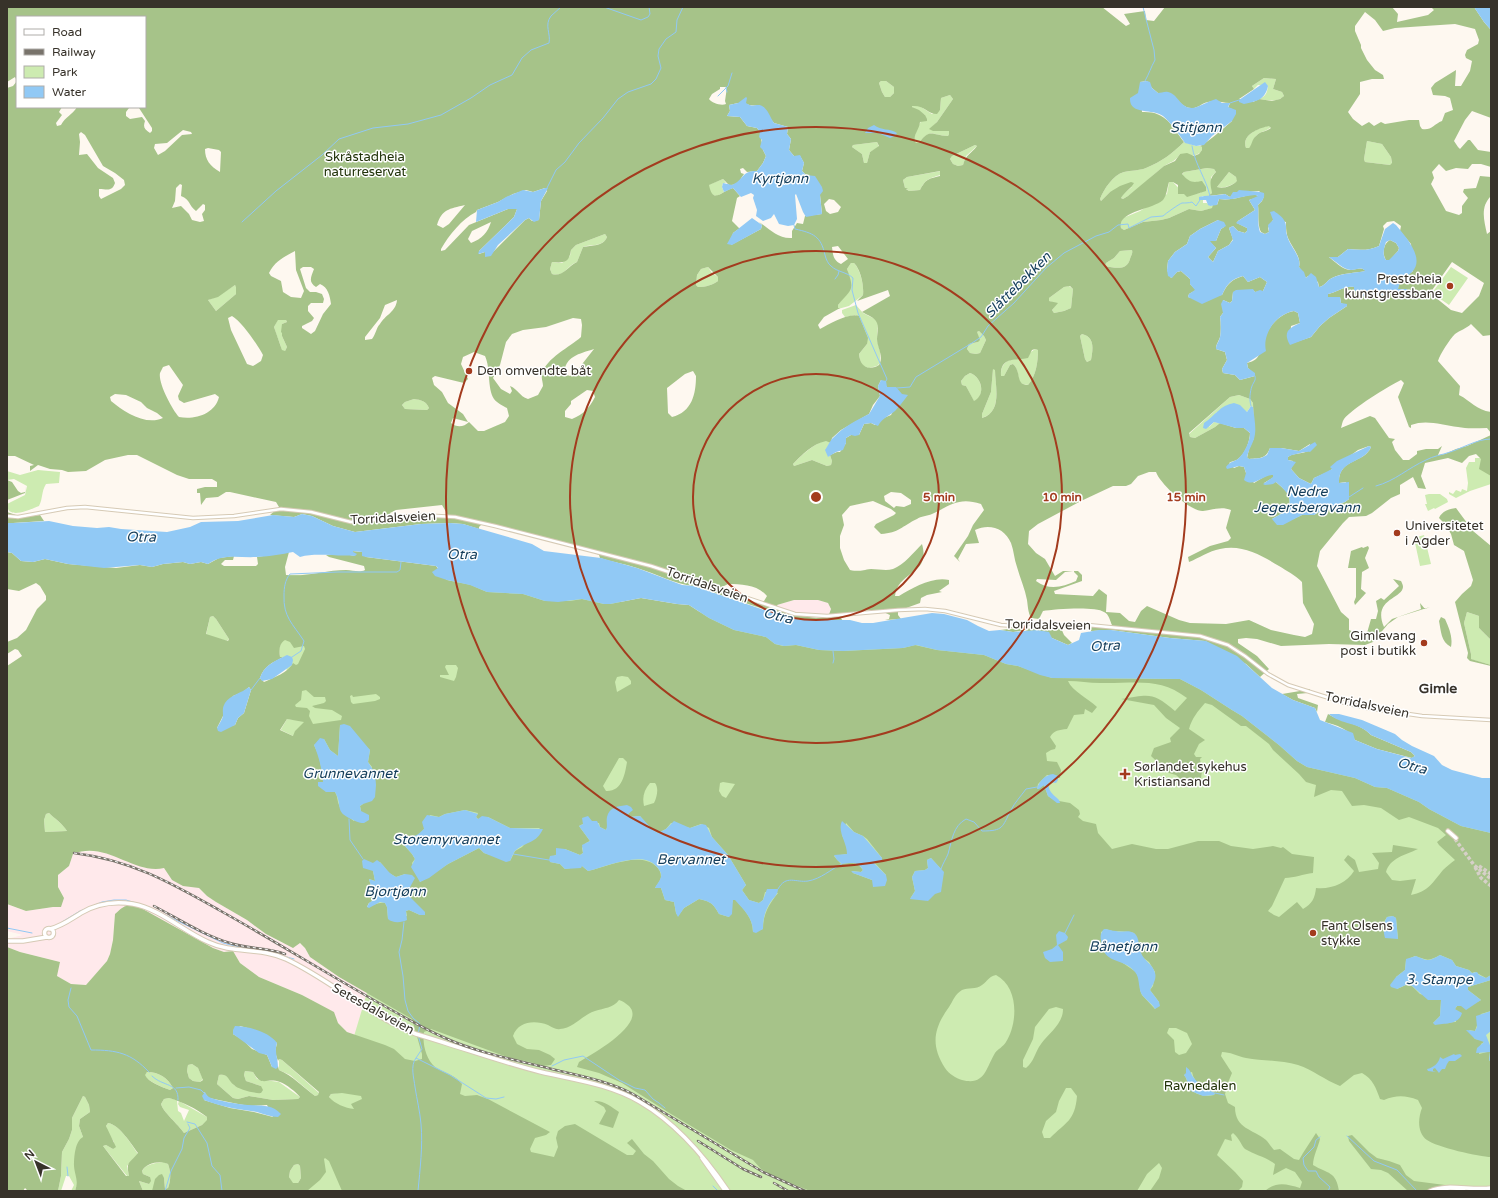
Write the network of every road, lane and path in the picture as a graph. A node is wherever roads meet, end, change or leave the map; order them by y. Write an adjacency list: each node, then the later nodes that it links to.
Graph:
1 (7, 516): 2 (main road, Torridalsveien)
2 (1491, 720)
3 (64, 924): 4 (highway, Setesdalsveien); 6 (highway, Setesdalsveien); 11 (highway, Setesdalsveien)
4 (50, 929): 5 (highway); 6 (highway)
5 (45, 932): 7 (highway); 8 (highway)
6 (54, 934): 7 (highway)
7 (48, 937): 8 (highway)
8 (34, 939): 9 (highway)
9 (7, 941)
10 (1491, 1189): 12 (highway); 15 (highway)
11 (727, 1191)
12 (1430, 1191)
13 (1438, 1191): 14 (highway)
14 (1464, 1191)
15 (1483, 1191)

